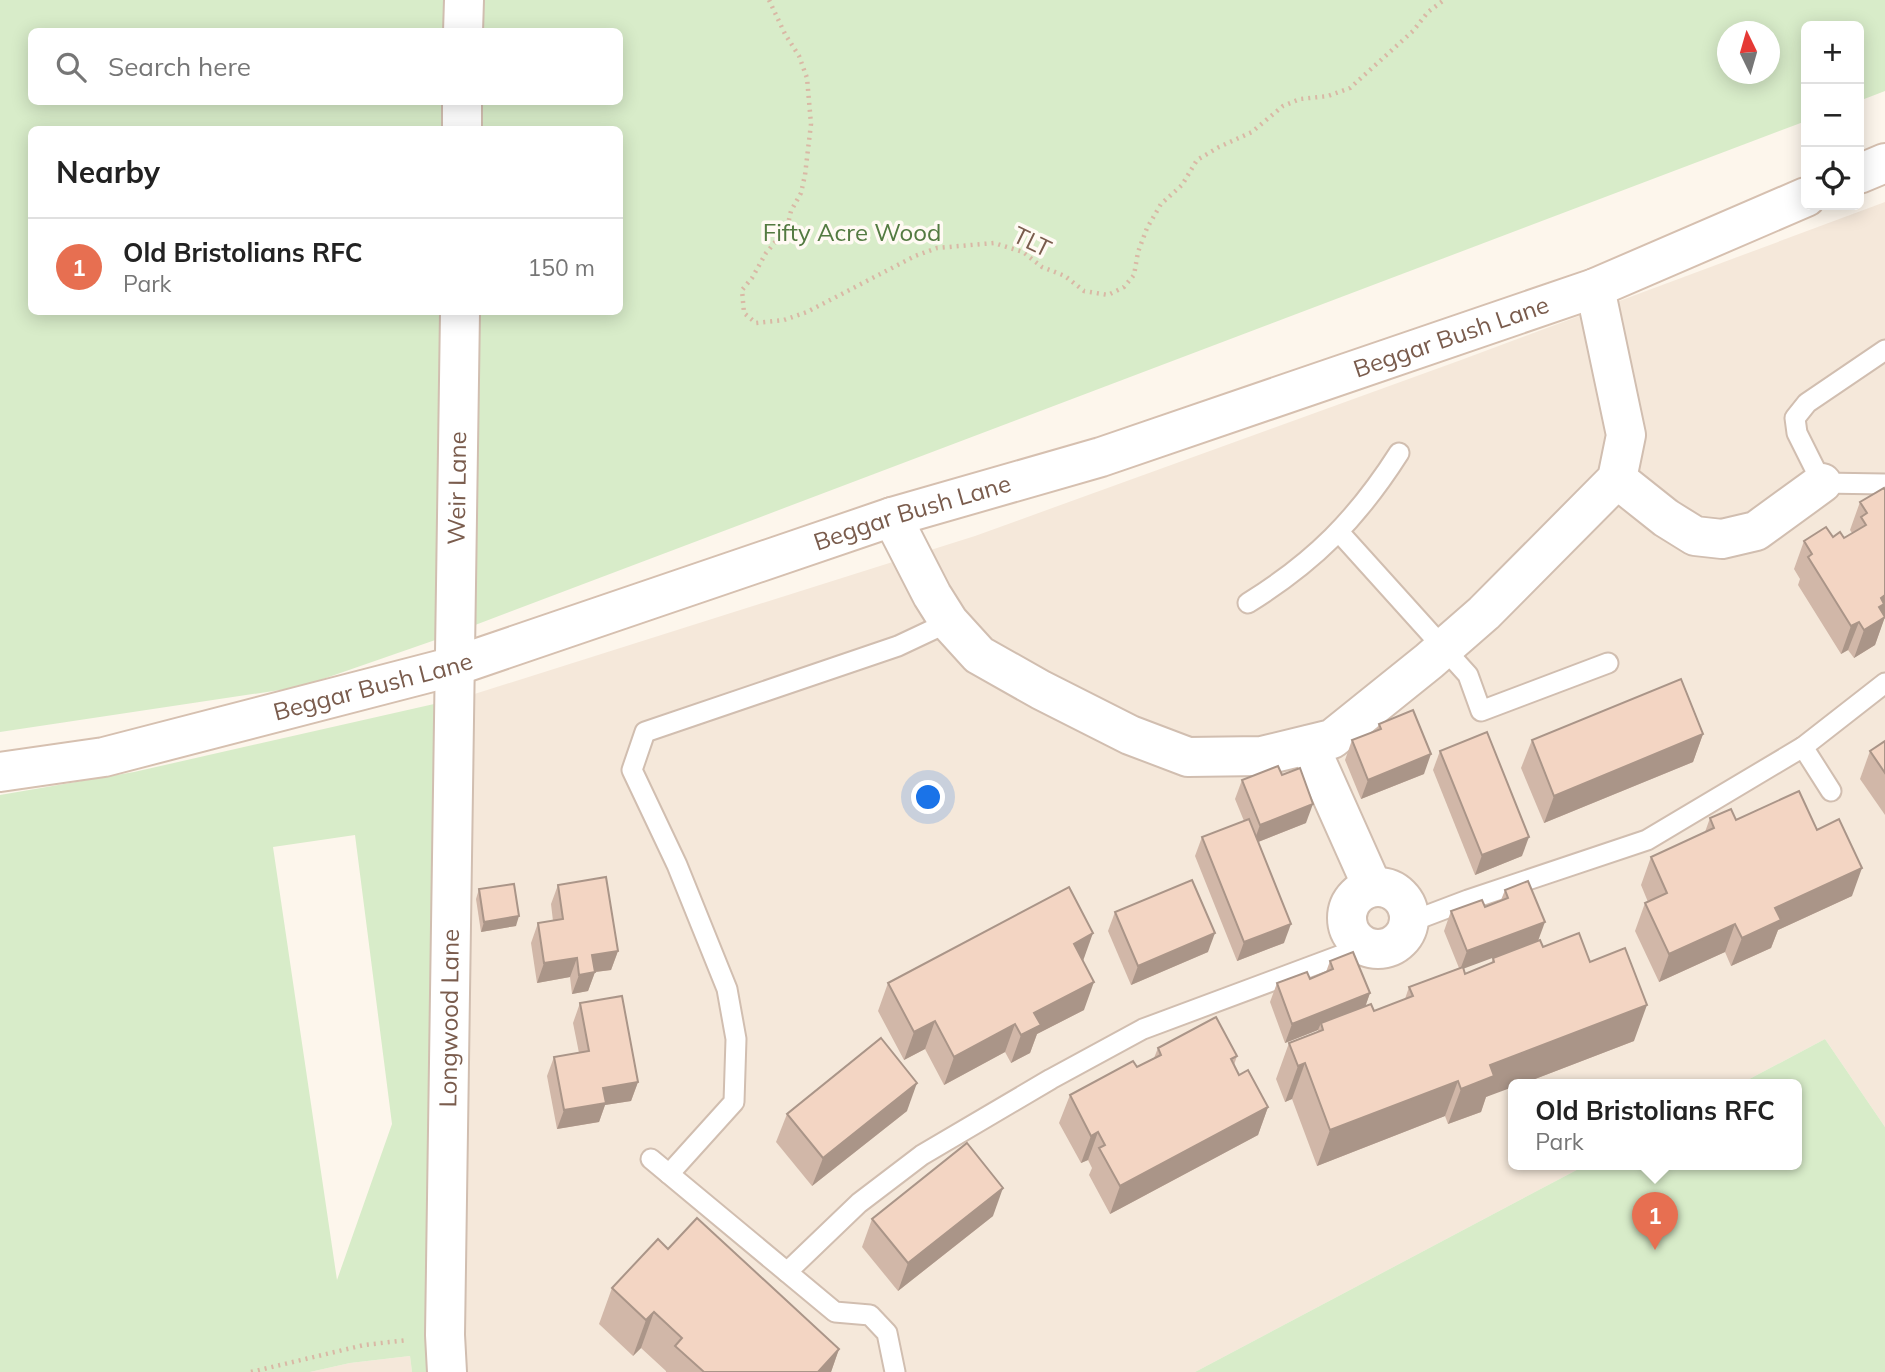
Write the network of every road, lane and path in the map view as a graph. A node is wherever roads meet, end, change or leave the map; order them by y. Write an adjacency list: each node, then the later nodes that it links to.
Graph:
1 (464, 0): 4 (street)
2 (769, 0): 3 (path, TLT)
3 (1444, 0)
4 (463, 28)
5 (462, 105): 6 (street)
6 (462, 126)
7 (1885, 163): 8 (street)
8 (1864, 172)
9 (1801, 199): 10 (street, Beggar Bush Lane)
10 (1595, 288): 14 (street); 17 (street, Beggar Bush Lane)
11 (460, 315): 23 (street, Weir Lane)
12 (1885, 350): 15 (lane)
13 (1399, 453): 18 (lane)
14 (1617, 479): 15 (street); 21 (street)
15 (1822, 483): 16 (lane)
16 (1885, 484)
17 (892, 517): 20 (street); 23 (street, Beggar Bush Lane)
18 (1339, 532): 19 (lane); 21 (lane)
19 (1248, 603)
20 (949, 622): 25 (street); 33 (lane)
21 (1443, 648): 22 (lane); 25 (street)
22 (1608, 663)
23 (455, 666): 27 (street, Beggar Bush Lane); 35 (street, Longwood Lane)
24 (1885, 683): 26 (lane)
25 (1309, 745): 29 (street)
26 (1803, 747): 28 (lane); 30 (lane)
27 (0, 772)
28 (1831, 791)
29 (1372, 886): 30 (street); 31 (street)
30 (1410, 922): 31 (street)
31 (1363, 947): 34 (lane)
32 (651, 1159): 33 (lane)
33 (668, 1174): 34 (lane)
34 (788, 1272): 38 (lane)
35 (445, 1335): 36 (path); 37 (street, Longwood Lane)
36 (251, 1372)
37 (447, 1372)
38 (895, 1372)

